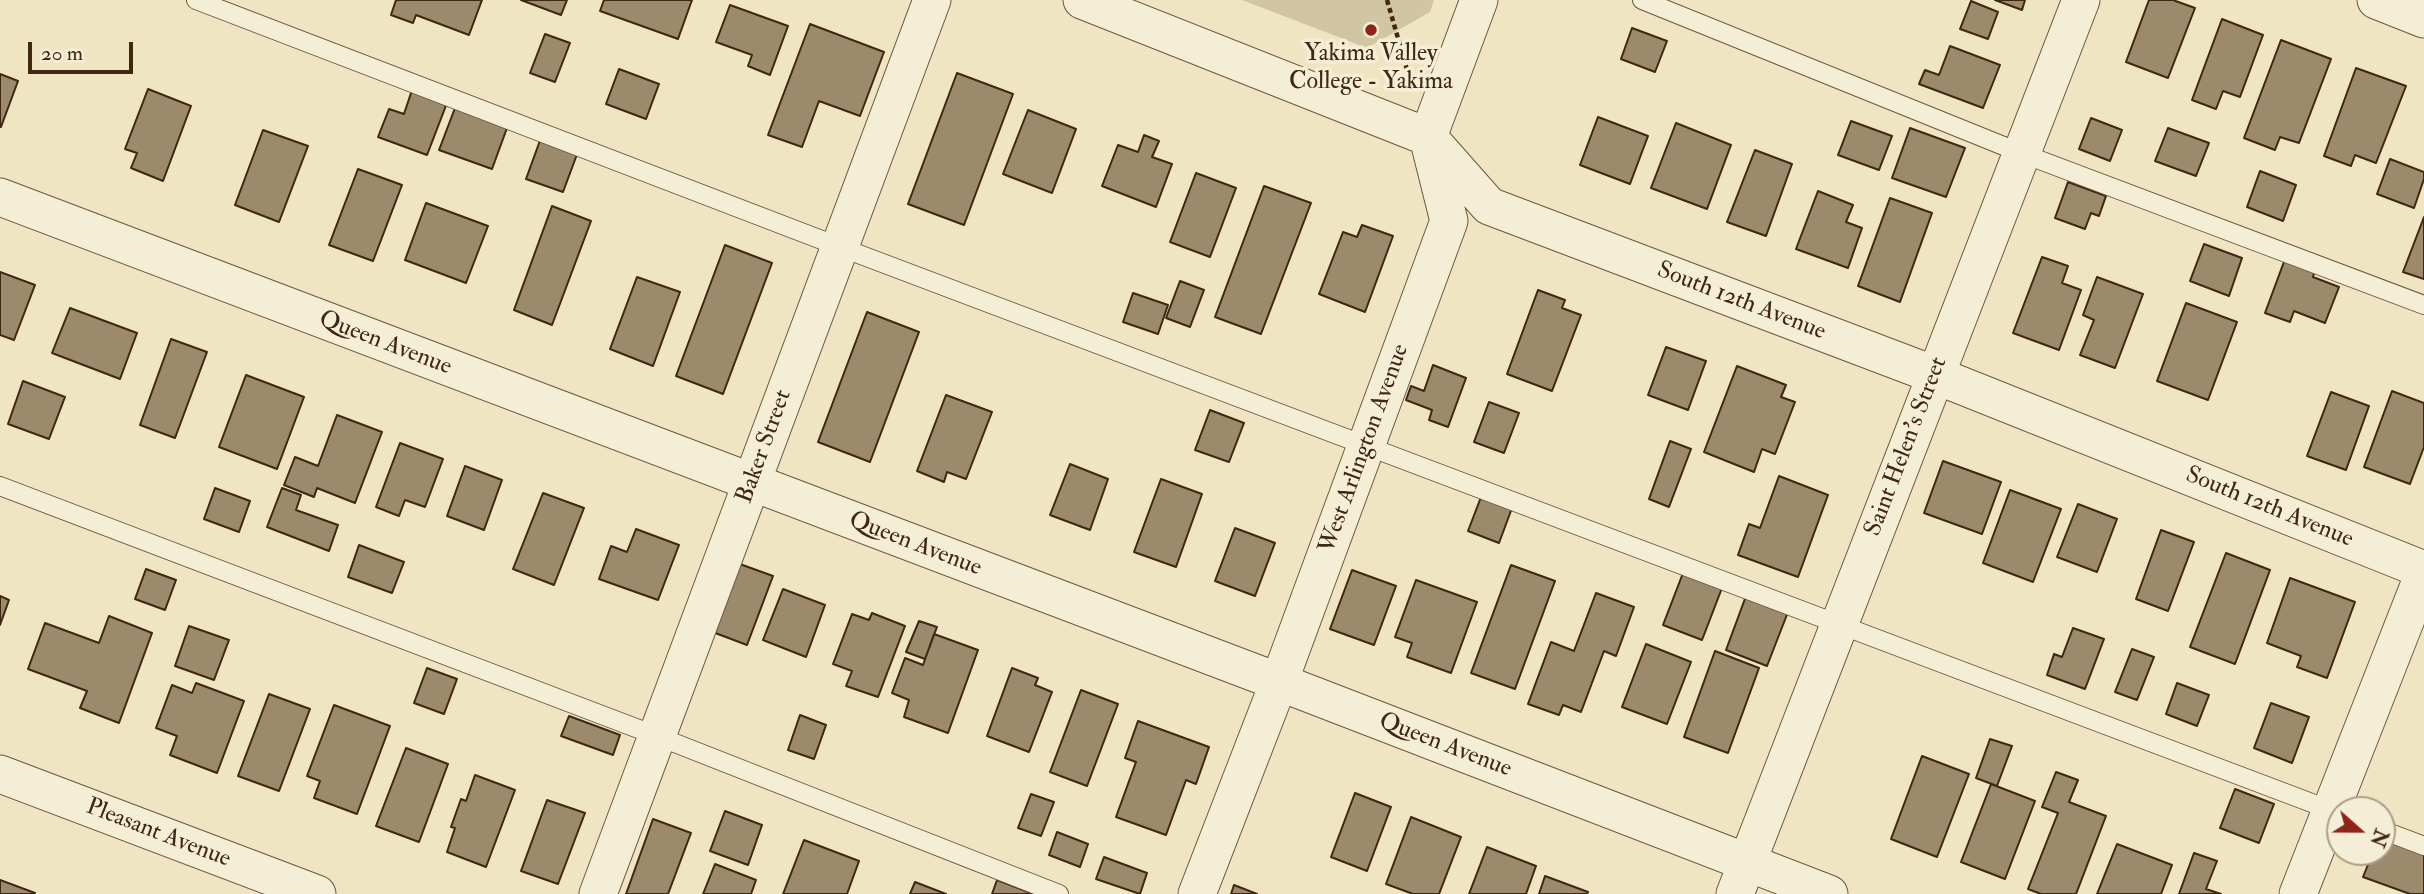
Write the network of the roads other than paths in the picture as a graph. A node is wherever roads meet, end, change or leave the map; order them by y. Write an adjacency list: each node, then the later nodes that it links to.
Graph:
1 (196, 0): 12 (lane)
2 (932, 0): 12 (street, Baker Street)
3 (1082, 0): 9 (street, South 12th Avenue)
4 (1479, 0): 9 (street)
5 (1642, 0): 10 (lane)
6 (2081, 0): 10 (street, Saint Helen's Street)
7 (2376, 0): 8 (street)
8 (2424, 19)
9 (1427, 137): 14 (street, South 12th Avenue); 15 (street, West Arlington Avenue)
10 (2021, 153): 13 (lane); 14 (street, Saint Helen's Street)
11 (0, 197): 16 (street, Queen Avenue)
12 (840, 247): 15 (lane); 16 (street, Baker Street)
13 (2424, 304)
14 (1934, 375): 18 (street, South 12th Avenue); 19 (street, Saint Helen's Street)
15 (1367, 445): 19 (lane); 20 (street, West Arlington Avenue)
16 (751, 484): 20 (street, Queen Avenue); 21 (street, Baker Street)
17 (0, 486): 21 (lane)
18 (2424, 571): 23 (street)
19 (1838, 626): 24 (lane); 28 (street, Saint Helen's Street)
20 (1279, 682): 28 (street, Queen Avenue); 32 (street, West Arlington Avenue)
21 (657, 736): 30 (street, Baker Street); 31 (lane)
22 (0, 774): 29 (street, Pleasant Avenue)
23 (2341, 796)
24 (2326, 809)
25 (2326, 832): 34 (street)
26 (2396, 835): 27 (lane)
27 (2424, 846)
28 (1741, 878): 33 (street, Queen Avenue)
29 (317, 894)
30 (598, 894)
31 (1059, 894)
32 (1197, 894)
33 (1829, 894)
34 (2298, 894)

